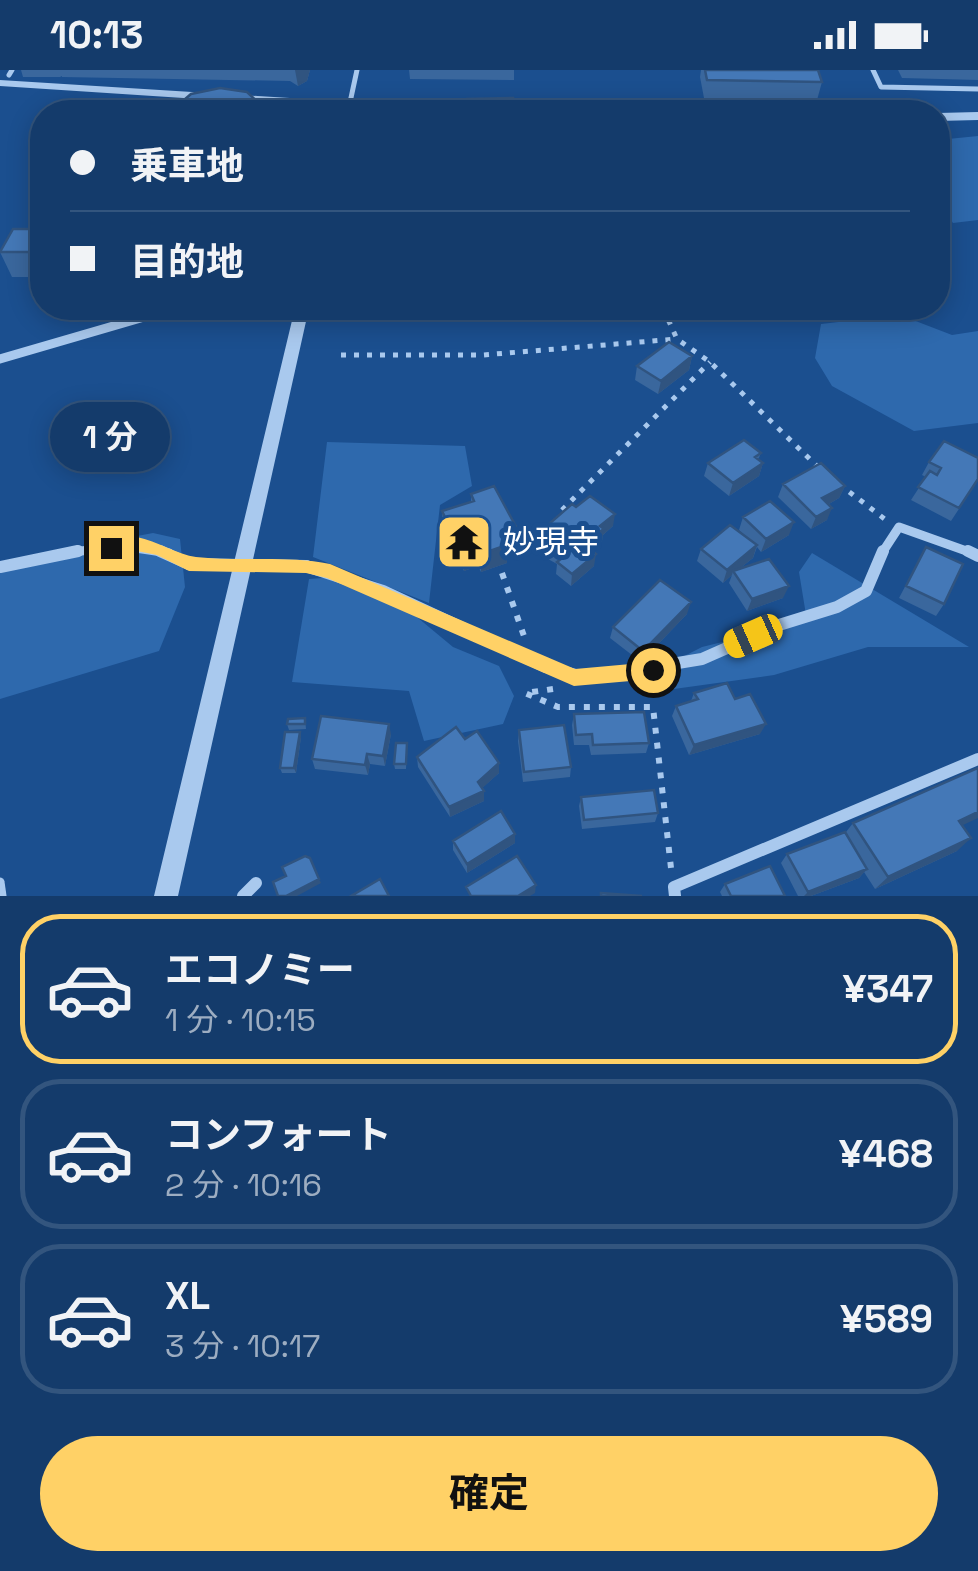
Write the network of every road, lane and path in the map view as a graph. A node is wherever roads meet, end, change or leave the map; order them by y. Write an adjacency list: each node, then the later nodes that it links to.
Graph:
1 (358, 70): 6 (lane)
2 (874, 70): 4 (lane)
3 (7, 76): 5 (street)
4 (978, 89)
5 (248, 100)
6 (350, 100)
7 (978, 116): 8 (street)
8 (950, 117)
9 (134, 320): 14 (street)
10 (299, 320): 28 (street)
11 (668, 320): 12 (path)
12 (677, 340): 13 (path); 15 (path)
13 (342, 355)
14 (0, 359)
15 (710, 362): 16 (path); 17 (path)
16 (562, 510)
17 (899, 527): 18 (street); 22 (street)
18 (978, 556)
19 (0, 567): 21 (street, bridge)
20 (502, 573): 21 (path)
21 (533, 660): 22 (street)
22 (587, 678): 26 (path)
23 (978, 759): 26 (street)
24 (0, 882): 27 (lane)
25 (256, 884): 29 (street)
26 (674, 892)
27 (2, 896)
28 (166, 896)
29 (243, 896)

